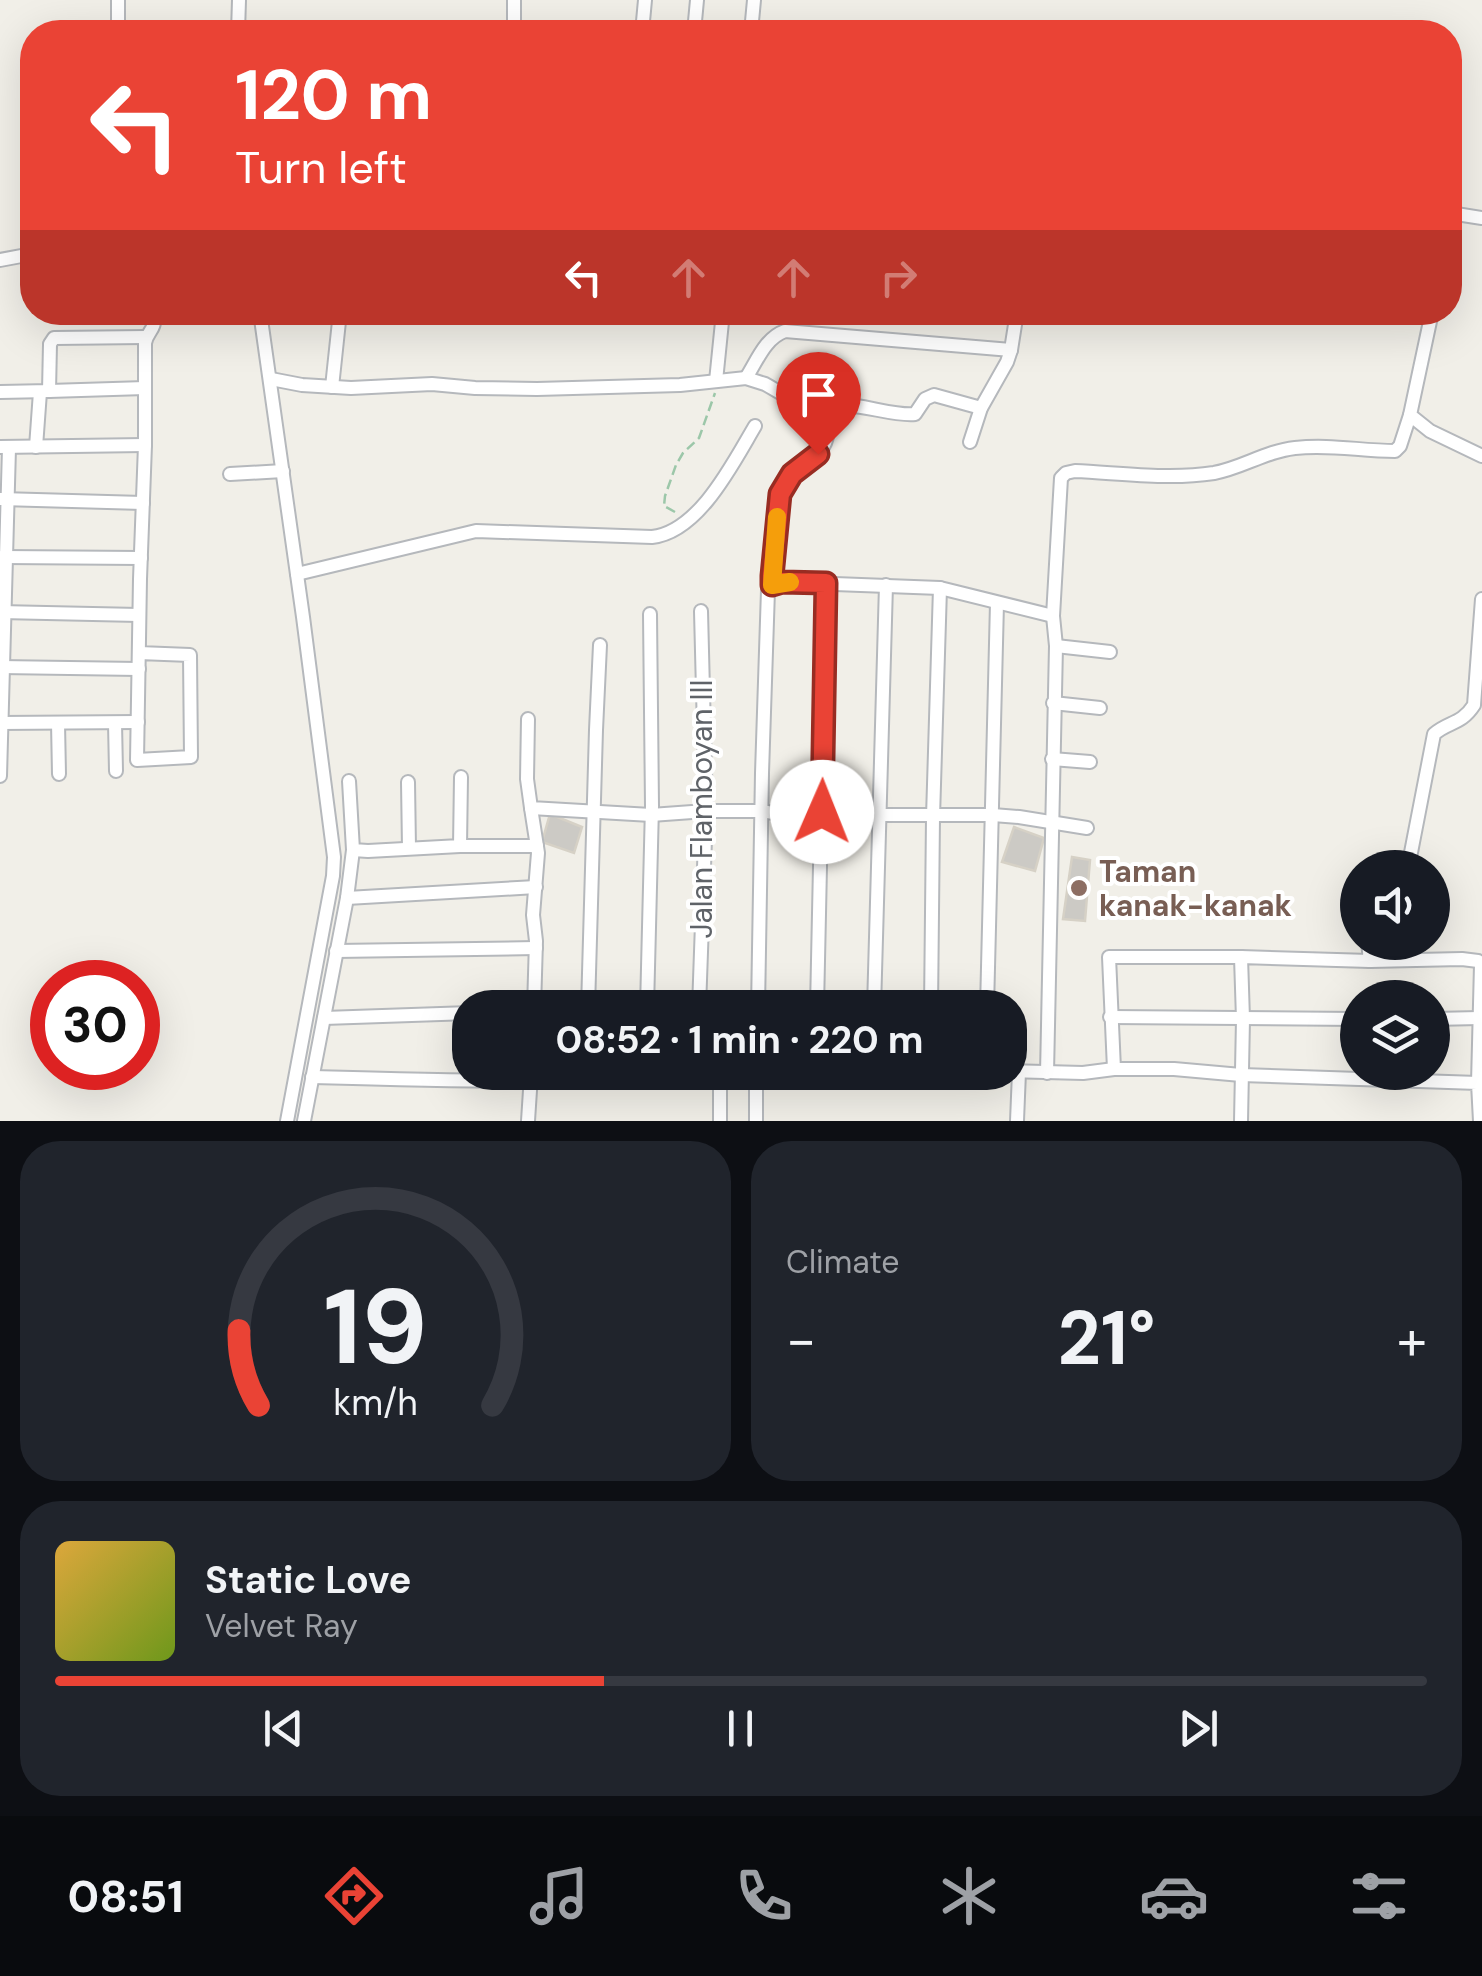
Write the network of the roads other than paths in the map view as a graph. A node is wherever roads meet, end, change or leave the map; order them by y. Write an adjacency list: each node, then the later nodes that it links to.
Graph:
1 (154, 325): 7 (street)
2 (262, 325): 9 (street)
3 (339, 325): 12 (street)
4 (721, 325): 11 (street)
5 (1014, 325): 8 (street)
6 (1429, 325): 18 (street)
7 (146, 337): 13 (street); 14 (street)
8 (1011, 350): 10 (street); 16 (street)
9 (270, 378): 12 (street); 25 (street)
10 (746, 378): 11 (street); 17 (street)
11 (716, 381): 12 (street)
12 (332, 386)
13 (145, 388): 14 (street); 21 (street)
14 (45, 391): 15 (street); 22 (street)
15 (0, 392)
16 (981, 408): 17 (street); 20 (street)
17 (828, 418): 33 (street)
18 (1408, 421): 24 (street); 42 (street)
19 (755, 426): 31 (street)
20 (970, 442)
21 (145, 445): 22 (street); 28 (street)
22 (36, 447): 23 (street)
23 (5, 448): 27 (street)
24 (1482, 456)
25 (283, 472): 26 (street); 31 (street)
26 (230, 474)
27 (4, 498): 28 (street); 29 (street)
28 (143, 504): 30 (street)
29 (3, 557): 30 (street); 38 (street)
30 (140, 558): 40 (street)
31 (297, 574): 79 (street)
32 (826, 583): 33 (street); 34 (street); 72 (street)
33 (772, 585): 67 (street)
34 (886, 585): 35 (street); 69 (street)
35 (940, 588): 37 (street); 71 (street)
36 (1482, 599): 78 (street)
37 (997, 603): 42 (street); 70 (street)
38 (2, 611): 40 (street); 47 (street)
39 (701, 611): 65 (street, Jalan Flamboyan III)
40 (139, 614): 46 (street)
41 (650, 614): 68 (street)
42 (1053, 616): 44 (street)
43 (600, 644): 66 (street)
44 (1056, 646): 45 (street); 49 (street)
45 (1110, 652)
46 (139, 653): 48 (street); 53 (street)
47 (2, 667): 48 (street); 55 (street)
48 (138, 669): 53 (street)
49 (1054, 702): 50 (street); 56 (street)
50 (1100, 708)
51 (528, 719): 64 (street)
52 (115, 722): 53 (street); 54 (street); 58 (street)
53 (138, 722)
54 (58, 723): 55 (street); 59 (street)
55 (1, 724): 60 (street)
56 (1052, 759): 57 (street); 73 (street)
57 (1090, 762)
58 (116, 771)
59 (59, 774)
60 (0, 776)
61 (461, 777): 75 (street)
62 (349, 781): 79 (street)
63 (408, 782): 77 (street)
64 (531, 808): 66 (street); 76 (street)
65 (706, 811): 67 (street); 68 (street); 89 (street, Jalan Flamboyan III)
66 (594, 812): 68 (street); 87 (street)
67 (761, 812): 72 (street); 90 (street)
68 (651, 815): 88 (street)
69 (879, 815): 71 (street); 72 (street); 92 (street)
70 (993, 815): 71 (street); 73 (street); 94 (street)
71 (933, 817): 93 (street)
72 (821, 821): 91 (street)
73 (1050, 822): 74 (street); 104 (street)
74 (1086, 828)
75 (460, 846): 76 (street); 77 (street)
76 (537, 846): 80 (street)
77 (409, 848): 79 (street)
78 (1411, 850)
79 (345, 857): 81 (street); 113 (street)
80 (536, 887): 81 (street); 82 (street)
81 (347, 898): 83 (street)
82 (536, 948): 83 (street); 86 (street)
83 (336, 951): 96 (street)
84 (1241, 958): 85 (street); 97 (street); 101 (street)
85 (1370, 961): 98 (street)
86 (535, 990)
87 (589, 990)
88 (646, 990)
89 (699, 990)
90 (758, 990)
91 (817, 990)
92 (874, 990)
93 (931, 990)
94 (988, 990)
95 (452, 1014): 96 (street)
96 (324, 1018): 107 (street)
97 (1110, 1018): 101 (street); 102 (street)
98 (1480, 1018): 100 (street); 108 (street)
99 (1340, 1019): 101 (street)
100 (1450, 1019)
101 (1243, 1020): 105 (street)
102 (1114, 1069): 104 (street); 105 (street)
103 (1027, 1072): 104 (street)
104 (1047, 1073)
105 (1241, 1075): 108 (street); 119 (street)
106 (452, 1076): 107 (street)
107 (312, 1077): 114 (street)
108 (1478, 1083): 120 (street)
109 (529, 1090): 115 (street)
110 (720, 1090): 116 (street)
111 (756, 1090): 117 (street)
112 (1016, 1090): 118 (street)
113 (287, 1121)
114 (304, 1121)
115 (528, 1121)
116 (720, 1121)
117 (756, 1121)
118 (1017, 1121)
119 (1241, 1121)
120 (1480, 1121)

